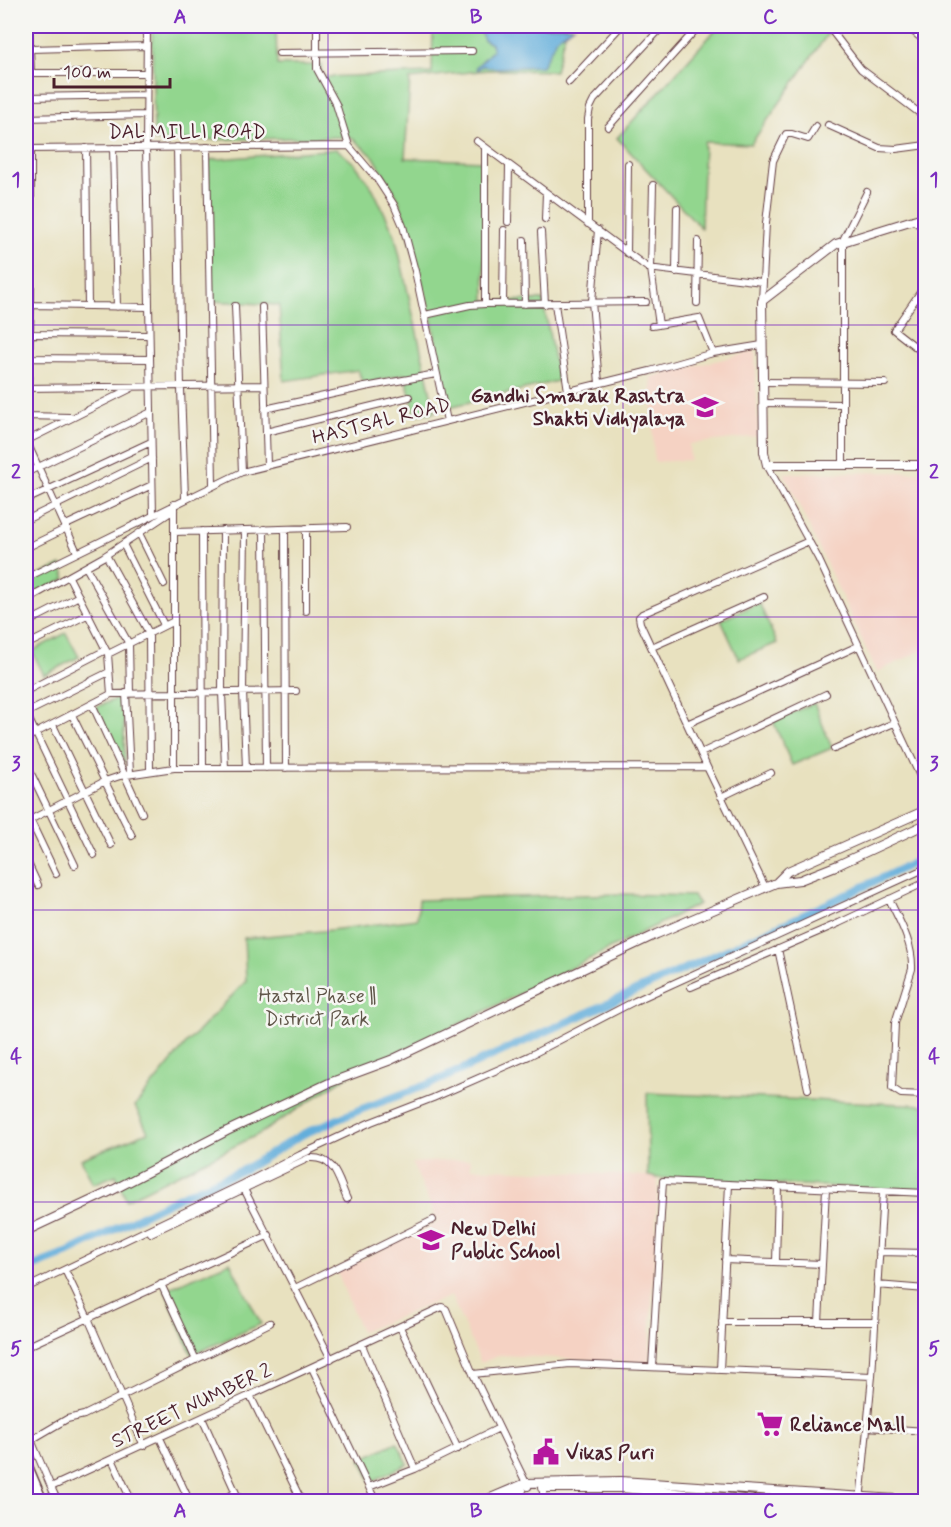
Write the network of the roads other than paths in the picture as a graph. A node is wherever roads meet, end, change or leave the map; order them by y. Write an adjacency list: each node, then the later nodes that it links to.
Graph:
1 (29, 26): 11 (street)
2 (147, 26): 10 (street)
3 (317, 26): 13 (street)
4 (621, 26): 17 (street)
5 (663, 26): 46 (street)
6 (699, 26): 25 (street)
7 (828, 26): 22 (street)
8 (906, 26): 9 (street)
9 (926, 42)
10 (146, 46): 11 (street); 16 (street)
11 (30, 49): 15 (street)
12 (472, 51): 13 (street)
13 (317, 52): 14 (street); 28 (street)
14 (279, 53)
15 (28, 73): 16 (street)
16 (146, 73): 18 (street)
17 (569, 82)
18 (146, 94): 19 (street); 20 (street)
19 (26, 97)
20 (146, 115): 21 (street); 29 (street)
21 (26, 118)
22 (926, 118)
23 (828, 125): 27 (street)
24 (816, 126): 58 (street)
25 (608, 127)
26 (477, 141): 32 (street)
27 (926, 145)
28 (349, 146): 31 (street, DAL MILLI ROAD); 75 (street)
29 (146, 147): 30 (street, DAL MILLI ROAD); 34 (street, DAL MILLI ROAD); 73 (street)
30 (177, 147): 31 (street, DAL MILLI ROAD); 93 (street)
31 (207, 147): 88 (street)
32 (485, 147): 37 (street); 65 (street)
33 (86, 148): 34 (street, DAL MILLI ROAD); 35 (street, DAL MILLI ROAD); 70 (street)
34 (114, 148): 72 (street)
35 (28, 149): 69 (street)
36 (628, 164): 54 (street)
37 (510, 166): 40 (street); 45 (street)
38 (653, 185): 55 (street)
39 (867, 192): 52 (street)
40 (546, 193): 43 (street); 46 (street)
41 (677, 208): 56 (street)
42 (926, 216): 44 (street)
43 (545, 219)
44 (914, 220): 49 (street); 52 (street)
45 (508, 222)
46 (588, 224): 48 (street)
47 (504, 230): 63 (street)
48 (598, 230): 54 (street); 61 (street)
49 (926, 230)
50 (541, 232): 67 (street)
51 (524, 240): 66 (street)
52 (843, 240): 60 (street); 86 (street)
53 (698, 241): 57 (street)
54 (627, 253): 55 (street)
55 (651, 269): 56 (street); 79 (street)
56 (676, 272): 57 (street)
57 (697, 275): 58 (street); 64 (street)
58 (762, 282): 60 (street)
59 (926, 284): 80 (street)
60 (762, 301): 78 (street)
61 (592, 302): 62 (street); 68 (street); 85 (street)
62 (646, 302)
63 (503, 303): 65 (street); 66 (street)
64 (697, 303)
65 (485, 304): 75 (street)
66 (525, 304): 67 (street)
67 (545, 304): 68 (street)
68 (555, 304): 95 (street)
69 (31, 306): 70 (street); 76 (street)
70 (88, 306): 72 (street)
71 (235, 306): 89 (street)
72 (117, 307): 73 (street)
73 (149, 307): 77 (street)
74 (262, 307): 90 (street)
75 (425, 315): 83 (street)
76 (28, 334): 77 (street); 81 (street)
77 (149, 335): 82 (street)
78 (762, 345): 79 (street, HASTSAL ROAD); 84 (street)
79 (713, 353): 85 (street, HASTSAL ROAD)
80 (926, 355)
81 (27, 358): 82 (street); 94 (street)
82 (150, 359): 92 (street)
83 (436, 374): 99 (street); 103 (street)
84 (762, 382): 86 (street); 97 (street)
85 (599, 383): 95 (street, HASTSAL ROAD)
86 (842, 383): 87 (street); 98 (street)
87 (885, 383)
88 (210, 385): 89 (street); 93 (street); 115 (street)
89 (237, 385): 90 (street); 113 (street)
90 (264, 385): 99 (street)
91 (135, 386): 92 (street); 94 (street); 102 (street)
92 (150, 386): 93 (street); 100 (street)
93 (180, 386): 118 (street)
94 (27, 388): 101 (street)
95 (568, 391): 103 (street, HASTSAL ROAD)
96 (409, 398): 104 (street)
97 (763, 404): 98 (street); 110 (street)
98 (843, 404): 108 (street)
99 (265, 409): 104 (street)
100 (151, 412): 106 (street); 112 (street)
101 (26, 416): 102 (street); 105 (street)
102 (74, 417): 105 (street)
103 (447, 421): 109 (street, HASTSAL ROAD)
104 (266, 432): 109 (street)
105 (26, 440): 112 (street)
106 (152, 442): 107 (street); 117 (street)
107 (152, 458): 116 (street); 120 (street)
108 (843, 464): 110 (street); 111 (street)
109 (267, 465): 113 (street, HASTSAL ROAD)
110 (767, 465): 134 (street)
111 (926, 465)
112 (40, 466): 114 (street); 117 (street)
113 (242, 472): 115 (street, HASTSAL ROAD)
114 (26, 473)
115 (213, 484): 118 (street, HASTSAL ROAD)
116 (152, 485): 122 (street); 124 (street)
117 (50, 489): 119 (street); 120 (street)
118 (185, 498): 121 (street, HASTSAL ROAD)
119 (26, 500)
120 (57, 505): 123 (street); 124 (street)
121 (174, 507): 122 (street, HASTSAL ROAD); 132 (street); 133 (street)
122 (153, 514): 137 (street, HASTSAL ROAD)
123 (26, 520)
124 (66, 526): 136 (street); 137 (street)
125 (347, 527): 126 (street)
126 (306, 528): 128 (street); 146 (street)
127 (264, 529): 128 (street); 130 (street); 160 (street)
128 (285, 529): 161 (street)
129 (223, 530): 130 (street); 131 (street); 165 (street)
130 (244, 530): 159 (street)
131 (202, 531): 132 (street); 164 (street)
132 (174, 532): 148 (street)
133 (139, 533): 135 (street); 142 (street)
134 (808, 541): 154 (street); 155 (street)
135 (123, 544): 138 (street); 150 (street)
136 (26, 548)
137 (77, 552): 141 (street, HASTSAL ROAD)
138 (106, 555): 139 (street); 151 (street)
139 (86, 567): 140 (street); 152 (street)
140 (69, 577): 143 (street); 145 (street)
141 (26, 578)
142 (164, 584)
143 (79, 596): 147 (street); 149 (street)
144 (764, 597): 155 (street)
145 (26, 600)
146 (306, 611)
147 (89, 614): 153 (street); 156 (street)
148 (174, 621): 150 (street); 163 (street)
149 (26, 623)
150 (165, 626): 151 (street)
151 (149, 633): 152 (street); 167 (street)
152 (129, 644): 156 (street); 166 (street)
153 (26, 645)
154 (858, 646): 173 (street); 174 (street)
155 (652, 647): 174 (street)
156 (107, 652): 157 (street); 158 (street)
157 (109, 672): 168 (street); 171 (street)
158 (26, 691)
159 (243, 691): 160 (street); 165 (street); 185 (street)
160 (265, 691): 161 (street); 186 (street)
161 (285, 691): 162 (street); 187 (street)
162 (296, 691)
163 (174, 692): 164 (street); 167 (street); 182 (street)
164 (201, 692): 165 (street); 183 (street)
165 (222, 692): 184 (street)
166 (128, 693): 167 (street); 168 (street); 190 (street)
167 (150, 693): 188 (street)
168 (111, 694): 170 (street)
169 (826, 694): 179 (street)
170 (92, 704): 172 (street); 190 (street)
171 (26, 713): 176 (street)
172 (72, 715): 175 (street); 191 (street)
173 (894, 723): 178 (street); 192 (street)
174 (687, 724): 179 (street)
175 (53, 725): 176 (street); 193 (street)
176 (36, 734): 177 (street); 195 (street)
177 (26, 738)
178 (834, 749)
179 (700, 753): 181 (street)
180 (26, 763): 196 (street)
181 (707, 767): 187 (street); 194 (street)
182 (174, 768): 183 (street); 188 (street)
183 (203, 768): 184 (street)
184 (225, 768): 185 (street)
185 (246, 768): 186 (street)
186 (266, 768): 187 (street)
187 (286, 768)
188 (150, 771): 190 (street)
189 (771, 772): 194 (street)
190 (127, 774): 191 (street); 199 (street)
191 (105, 781): 193 (street); 202 (street)
192 (926, 789)
193 (87, 791): 195 (street); 203 (street)
194 (722, 797): 212 (street)
195 (68, 800): 196 (street); 204 (street)
196 (48, 810): 200 (street); 206 (street)
197 (926, 810): 210 (street)
198 (26, 811): 200 (street)
199 (142, 813)
200 (27, 821): 208 (street)
201 (926, 824): 210 (street)
202 (132, 836)
203 (111, 844)
204 (94, 855)
205 (26, 859): 211 (street)
206 (75, 865)
207 (926, 868): 240 (street)
208 (56, 874)
209 (926, 882): 213 (street)
210 (776, 883): 212 (street)
211 (38, 885)
212 (765, 887): 228 (street)
213 (889, 899): 214 (street); 219 (street)
214 (778, 949): 215 (street); 218 (street)
215 (692, 987)
216 (26, 996): 217 (street)
217 (26, 1002)
218 (808, 1089)
219 (926, 1095)
220 (729, 1184): 221 (street); 232 (street); 251 (street)
221 (778, 1186): 223 (street); 233 (street)
222 (244, 1189): 226 (street); 229 (street); 235 (street)
223 (826, 1189): 224 (street); 234 (street)
224 (883, 1192): 225 (street); 230 (street)
225 (926, 1193)
226 (347, 1198)
227 (433, 1220): 238 (street)
228 (26, 1231)
229 (269, 1235): 236 (street); 238 (street)
230 (879, 1252): 231 (street); 237 (street)
231 (926, 1253)
232 (725, 1260): 233 (street); 242 (street)
233 (776, 1262): 234 (street)
234 (822, 1264): 243 (street)
235 (67, 1274): 240 (street); 241 (street)
236 (161, 1284): 241 (street); 250 (street)
237 (877, 1285): 239 (street); 244 (street)
238 (295, 1288): 249 (street)
239 (926, 1289)
240 (26, 1291)
241 (88, 1318): 248 (street); 256 (street)
242 (722, 1322): 243 (street); 253 (street)
243 (819, 1322): 244 (street)
244 (875, 1322): 255 (street)
245 (270, 1323): 250 (street)
246 (400, 1327): 247 (street, STREET NUMBER 2); 254 (street, STREET NUMBER 2); 266 (street)
247 (362, 1345): 249 (street, STREET NUMBER 2); 269 (street)
248 (26, 1347)
249 (331, 1359): 252 (street, STREET NUMBER 2)
250 (196, 1360): 256 (street)
251 (652, 1367): 253 (street); 254 (street)
252 (312, 1368): 257 (street, STREET NUMBER 2); 273 (street)
253 (720, 1370): 255 (street)
254 (473, 1374): 261 (street)
255 (872, 1376): 259 (street)
256 (122, 1395): 264 (street); 265 (street)
257 (250, 1395): 258 (street, STREET NUMBER 2); 285 (street)
258 (202, 1418): 263 (street, STREET NUMBER 2); 275 (street)
259 (867, 1427): 262 (street); 276 (street)
260 (26, 1428): 264 (street)
261 (499, 1428): 266 (street); 270 (street)
262 (926, 1431)
263 (160, 1438): 265 (street, STREET NUMBER 2); 282 (street)
264 (31, 1440): 272 (street)
265 (144, 1446): 267 (street, STREET NUMBER 2)
266 (458, 1449): 269 (street)
267 (112, 1459): 272 (street, STREET NUMBER 2); 281 (street)
268 (26, 1464): 279 (main road)
269 (415, 1469): 273 (street)
270 (527, 1485): 271 (street); 287 (street); 288 (street)
271 (543, 1485): 274 (street); 277 (street); 289 (street)
272 (51, 1487): 280 (street)
273 (369, 1487): 286 (street)
274 (757, 1491): 276 (street); 277 (street)
275 (235, 1493): 283 (street); 284 (street)
276 (860, 1500): 278 (street)
277 (756, 1501): 290 (street)
278 (926, 1501)
279 (42, 1502)
280 (58, 1502)
281 (132, 1502)
282 (190, 1502)
283 (217, 1502)
284 (240, 1502)
285 (302, 1502)
286 (376, 1502)
287 (481, 1502)
288 (496, 1502)
289 (543, 1502)
290 (777, 1502)

